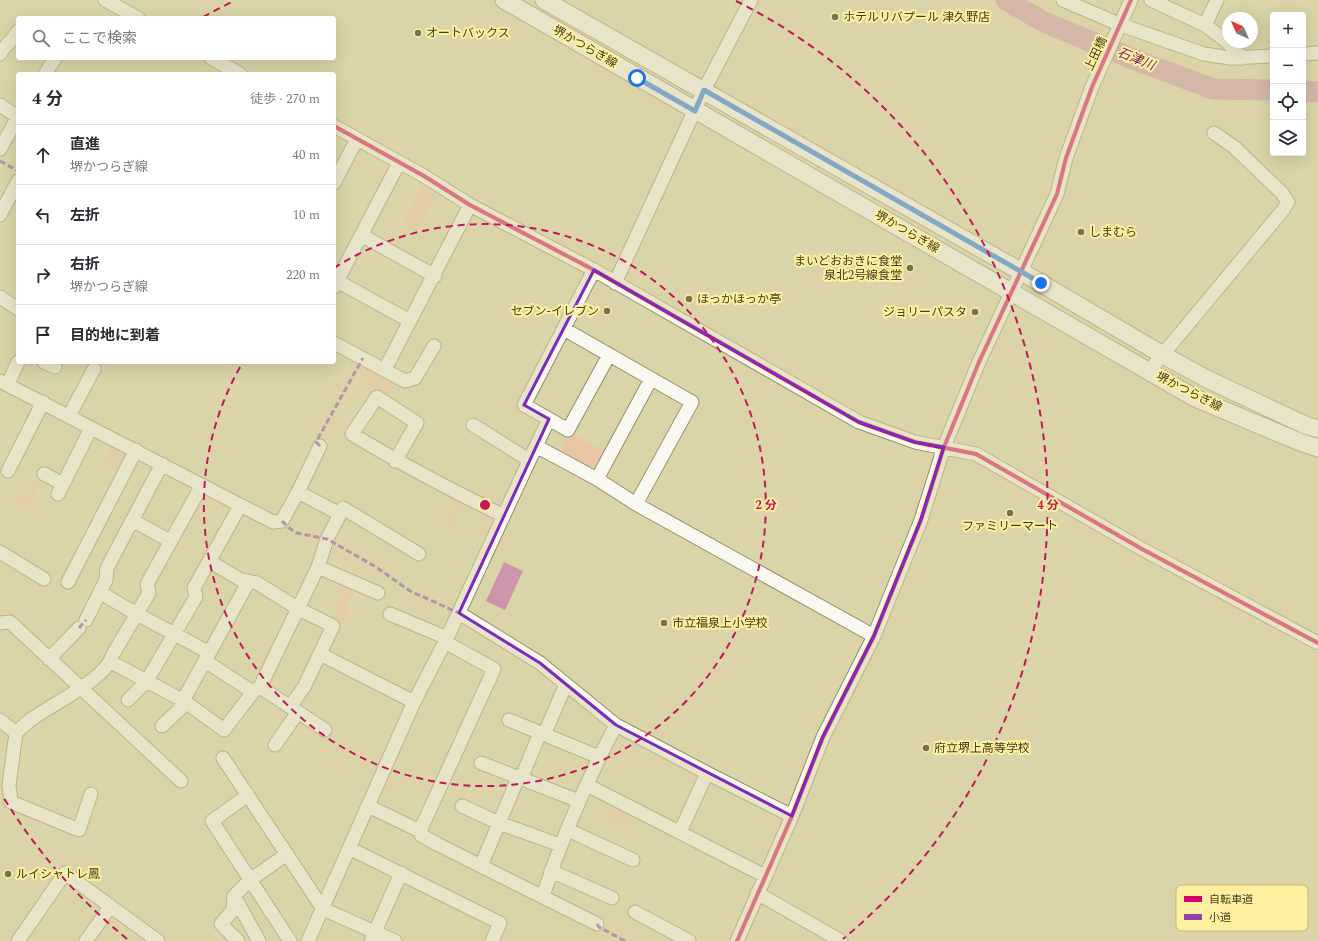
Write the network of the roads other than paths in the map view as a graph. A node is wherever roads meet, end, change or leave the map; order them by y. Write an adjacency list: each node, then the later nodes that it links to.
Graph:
1 (504, 0): 22 (main road, 堺かつらぎ線)
2 (544, 0): 20 (main road, 堺かつらぎ線)
3 (751, 0): 20 (street)
4 (1063, 0): 11 (street)
5 (1131, 0): 11 (street, 上田橋)
6 (1217, 0): 10 (street)
7 (108, 1): 9 (street)
8 (1157, 1): 10 (street)
9 (134, 16)
10 (1205, 25): 17 (street)
11 (1120, 28): 17 (street); 36 (street, 上田橋)
12 (16, 39): 14 (street)
13 (1318, 53): 15 (street)
14 (0, 54)
15 (1306, 54)
16 (1270, 56): 17 (street)
17 (1243, 58)
18 (215, 60): 19 (street)
19 (236, 72)
20 (704, 90): 22 (street); 36 (main road, 堺かつらぎ線)
21 (0, 105): 23 (street)
22 (695, 111): 38 (street); 40 (main road, 堺かつらぎ線)
23 (16, 116)
24 (16, 121): 28 (street)
25 (336, 131): 27 (street)
26 (1214, 134): 48 (street)
27 (357, 139): 29 (street); 30 (street)
28 (0, 149)
29 (399, 163): 32 (street); 34 (street)
30 (336, 178)
31 (16, 185): 33 (street)
32 (470, 205): 35 (street); 37 (street)
33 (0, 215)
34 (361, 235): 37 (street); 39 (street)
35 (594, 270): 38 (street); 44 (street)
36 (1020, 271): 40 (street, 上田橋); 48 (main road, 堺かつらぎ線)
37 (435, 276): 43 (street)
38 (615, 283): 63 (street)
39 (336, 284): 43 (street)
40 (1013, 292): 52 (main road, 堺かつらぎ線); 63 (street, 上田橋)
41 (0, 296): 42 (street)
42 (16, 308)
43 (410, 321): 51 (street)
44 (564, 330): 47 (street); 57 (street)
45 (336, 343): 51 (street)
46 (434, 346): 51 (street)
47 (609, 355): 53 (street); 57 (street)
48 (1163, 355): 52 (street); 60 (main road, 堺かつらぎ線)
49 (17, 364): 54 (street)
50 (94, 369): 56 (street)
51 (385, 369)
52 (1149, 371): 64 (main road, 堺かつらぎ線)
53 (651, 379): 71 (street); 74 (street)
54 (4, 382): 55 (street)
55 (43, 402): 56 (street); 69 (street)
56 (69, 416): 59 (street)
57 (549, 419): 62 (street)
58 (473, 425): 66 (street)
59 (91, 428): 65 (street); 70 (street)
60 (1318, 428)
61 (320, 446): 73 (street)
62 (536, 446): 66 (street); 71 (street)
63 (944, 447): 95 (street, 上田橋); 97 (street)
64 (1318, 448)
65 (136, 450): 68 (street); 86 (street)
66 (529, 460): 77 (street)
67 (395, 461): 67 (street); 77 (street)
68 (162, 464): 72 (street); 78 (street)
69 (8, 471)
70 (44, 474)
71 (597, 478): 74 (street)
72 (202, 485): 75 (street); 79 (street)
73 (298, 492): 75 (street); 76 (street)
74 (636, 504): 95 (street)
75 (240, 506): 82 (street)
76 (340, 514): 81 (street); 83 (street)
77 (502, 515): 90 (street)
78 (132, 520): 79 (street); 87 (street)
79 (170, 541): 91 (street)
80 (0, 552): 84 (street)
81 (419, 554)
82 (209, 561): 85 (street); 94 (street)
83 (318, 567): 88 (street); 89 (street)
84 (44, 578)
85 (249, 581): 89 (street); 99 (street)
86 (68, 582)
87 (100, 592): 91 (street); 100 (street)
88 (378, 593)
89 (297, 608): 98 (street); 105 (street)
90 (459, 612): 96 (street); 103 (street)
91 (137, 614): 94 (street); 101 (street)
92 (390, 614): 96 (street)
93 (0, 623): 100 (street)
94 (175, 633): 99 (street); 102 (street)
95 (874, 636): 131 (street, 上田橋)
96 (446, 640): 108 (street); 134 (street)
97 (1318, 643)
98 (320, 654): 108 (street); 109 (street)
99 (207, 657): 105 (street); 107 (street)
100 (49, 659): 104 (street)
101 (111, 662): 102 (street); 104 (street)
102 (146, 682): 106 (street); 107 (street)
103 (566, 684): 112 (street); 116 (street)
104 (82, 688): 115 (street); 123 (street)
105 (256, 689): 107 (street); 109 (street)
106 (128, 700)
107 (184, 701): 113 (street)
108 (414, 702): 129 (street)
109 (294, 710): 114 (street); 117 (street)
110 (0, 720): 115 (street)
111 (509, 720): 116 (street)
112 (616, 725): 118 (street); 121 (street)
113 (162, 726)
114 (325, 730)
115 (16, 733): 124 (street)
116 (542, 734): 118 (street); 122 (street)
117 (275, 745)
118 (599, 757): 125 (street)
119 (223, 758): 127 (street)
120 (481, 763): 122 (street)
121 (707, 773): 131 (street); 135 (street)
122 (519, 778): 128 (street); 132 (street)
123 (181, 781)
124 (4, 785): 126 (street)
125 (587, 785): 128 (street); 135 (street)
126 (91, 794)
127 (248, 795): 138 (street); 144 (street)
128 (579, 800): 133 (street)
129 (368, 806): 134 (street); 137 (street)
130 (462, 806): 132 (street)
131 (792, 816): 143 (street, 上田橋)
132 (499, 823): 136 (street); 140 (street)
133 (568, 830): 136 (street); 139 (street)
134 (420, 831): 140 (street)
135 (680, 832): 143 (street)
136 (560, 845): 141 (street)
137 (349, 848): 142 (street); 150 (street)
138 (287, 854): 144 (street); 150 (street)
139 (633, 860)
140 (481, 866): 147 (street)
141 (551, 871): 147 (street); 148 (street)
142 (401, 874): 153 (street); 162 (street)
143 (765, 876): 145 (street, 上田橋)
144 (250, 880): 146 (street); 159 (street)
145 (757, 894): 164 (street, 上田橋); 165 (street)
146 (234, 896): 157 (street); 158 (street)
147 (543, 896): 152 (street)
148 (612, 898)
149 (110, 907): 154 (street); 155 (street); 156 (street)
150 (324, 909): 153 (street); 160 (street)
151 (635, 912): 163 (street)
152 (597, 924)
153 (373, 936): 161 (street)
154 (18, 941)
155 (86, 941)
156 (157, 941)
157 (238, 941)
158 (259, 941)
159 (290, 941)
160 (308, 941)
161 (395, 941)
162 (492, 941)
163 (688, 941)
164 (736, 941)
165 (841, 941)

